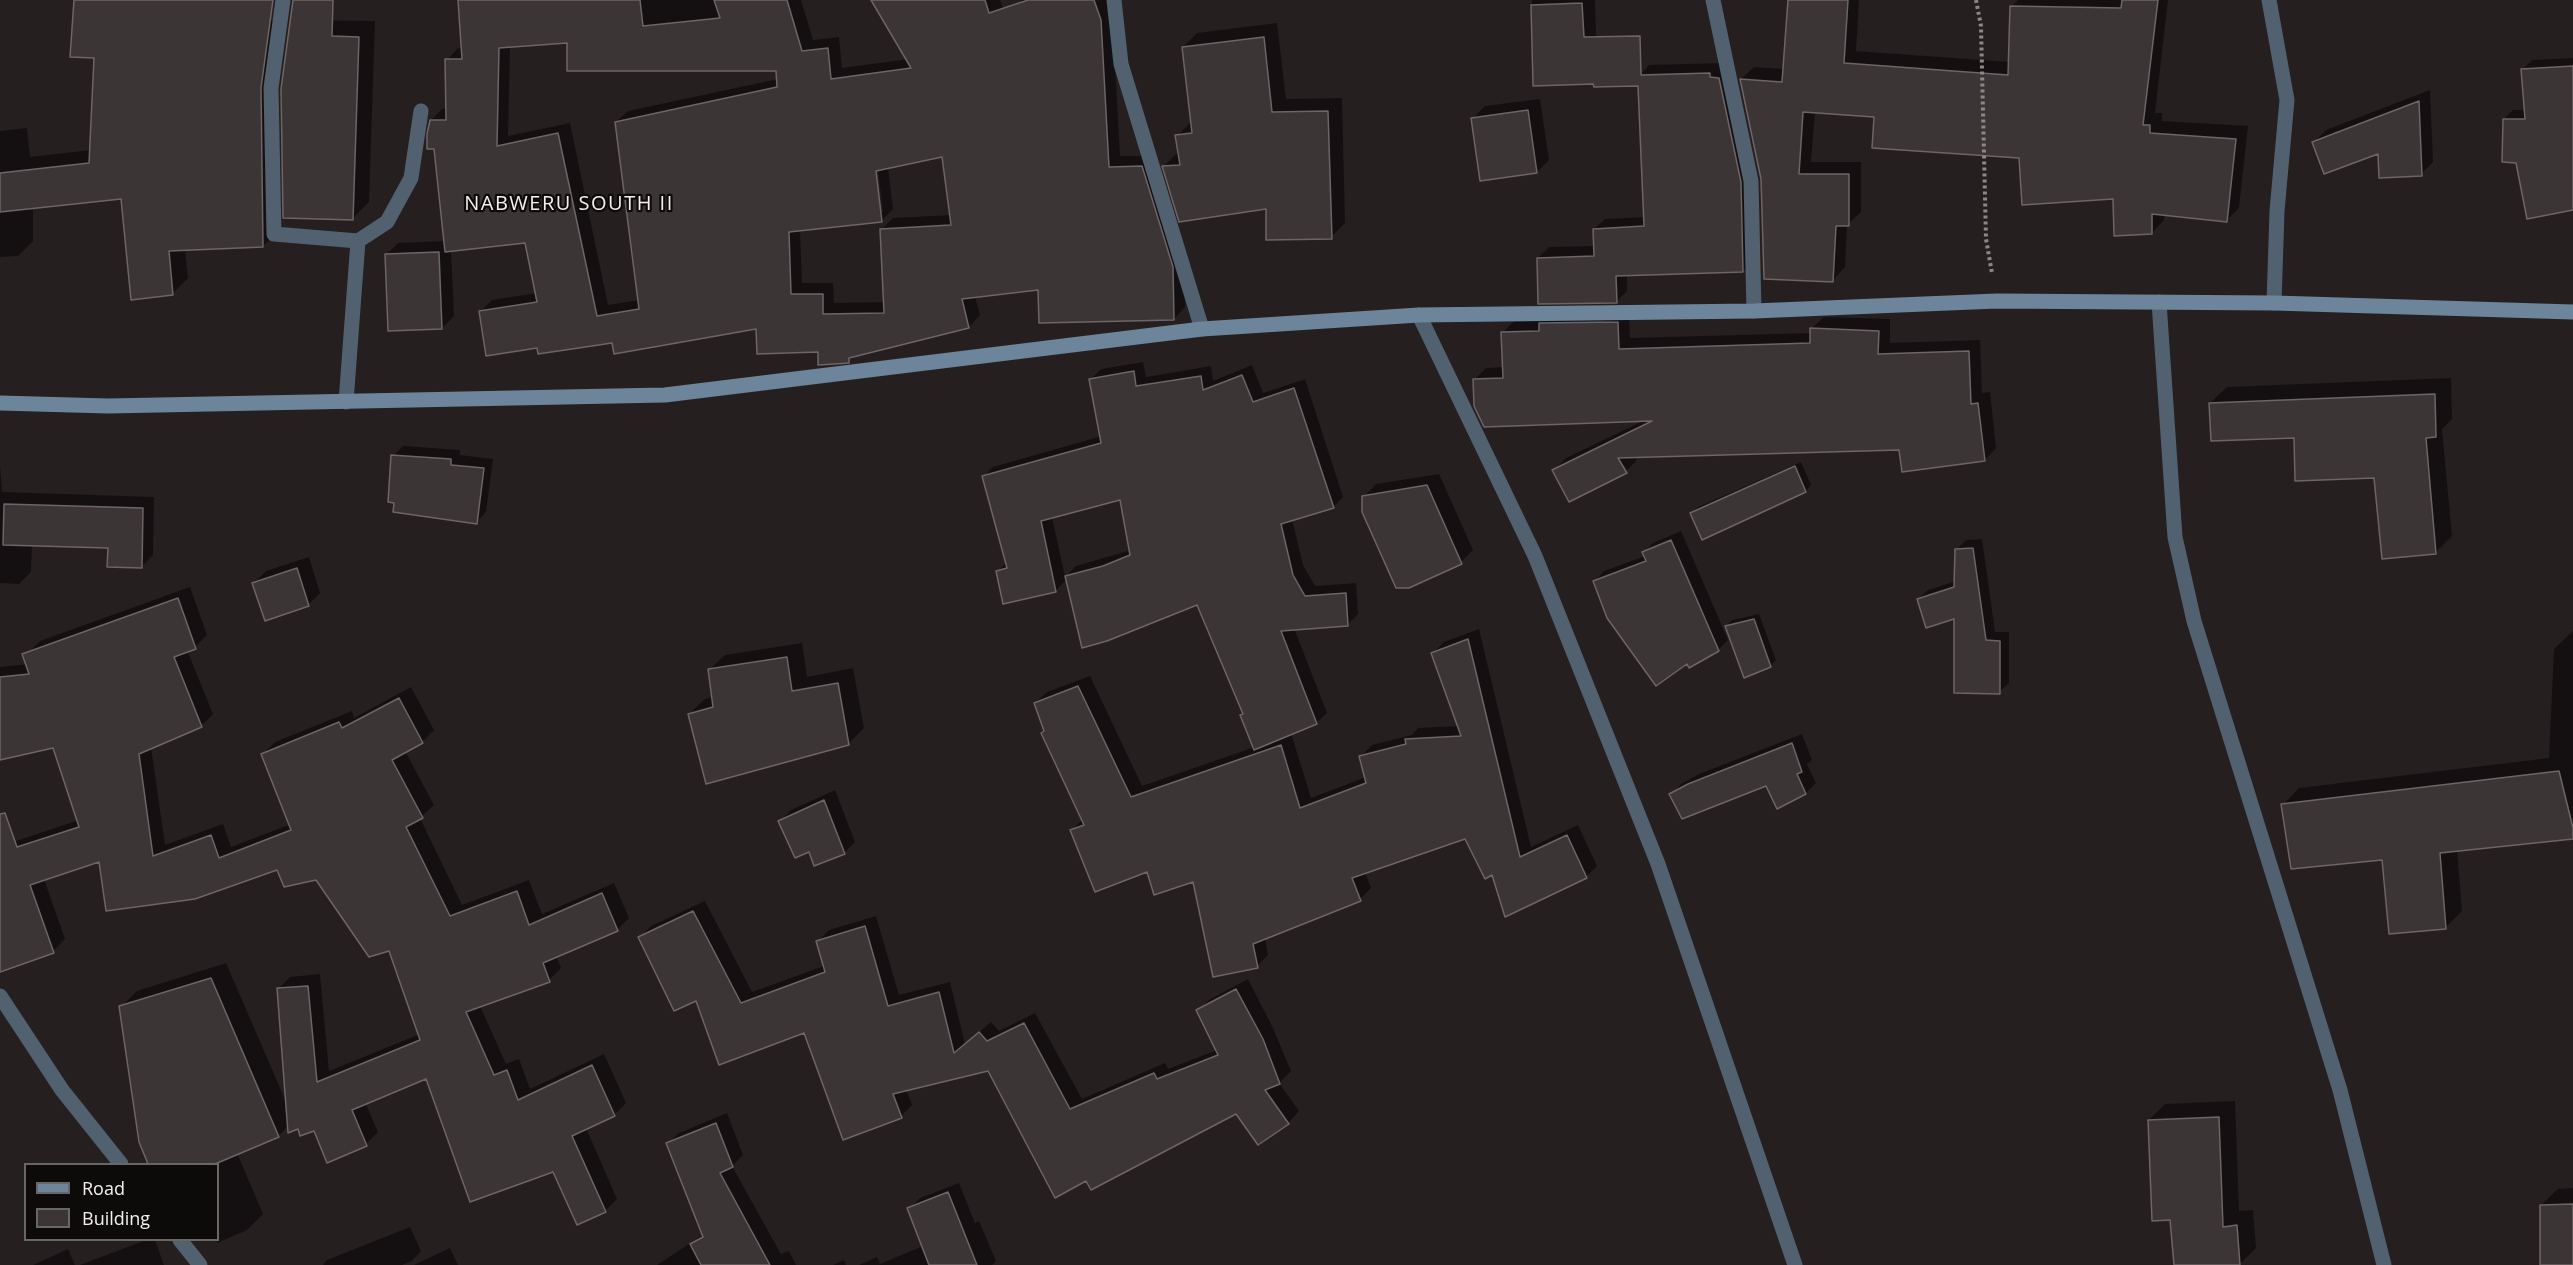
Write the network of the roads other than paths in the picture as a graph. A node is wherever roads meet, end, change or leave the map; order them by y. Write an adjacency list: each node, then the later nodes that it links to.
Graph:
1 (283, 0): 6 (street)
2 (1114, 0): 12 (street)
3 (1713, 0): 9 (street)
4 (2269, 0): 8 (street)
5 (421, 111): 6 (street)
6 (358, 241): 13 (street)
7 (2159, 302): 8 (street); 9 (street); 20 (street)
8 (2274, 303): 10 (street)
9 (1754, 311): 11 (street)
10 (2573, 312)
11 (1419, 315): 12 (street); 19 (street)
12 (1202, 329): 13 (street)
13 (346, 402): 14 (street)
14 (0, 403)
15 (0, 996): 16 (street)
16 (120, 1163)
17 (182, 1241): 18 (street)
18 (200, 1265)
19 (1795, 1265)
20 (2384, 1265)

